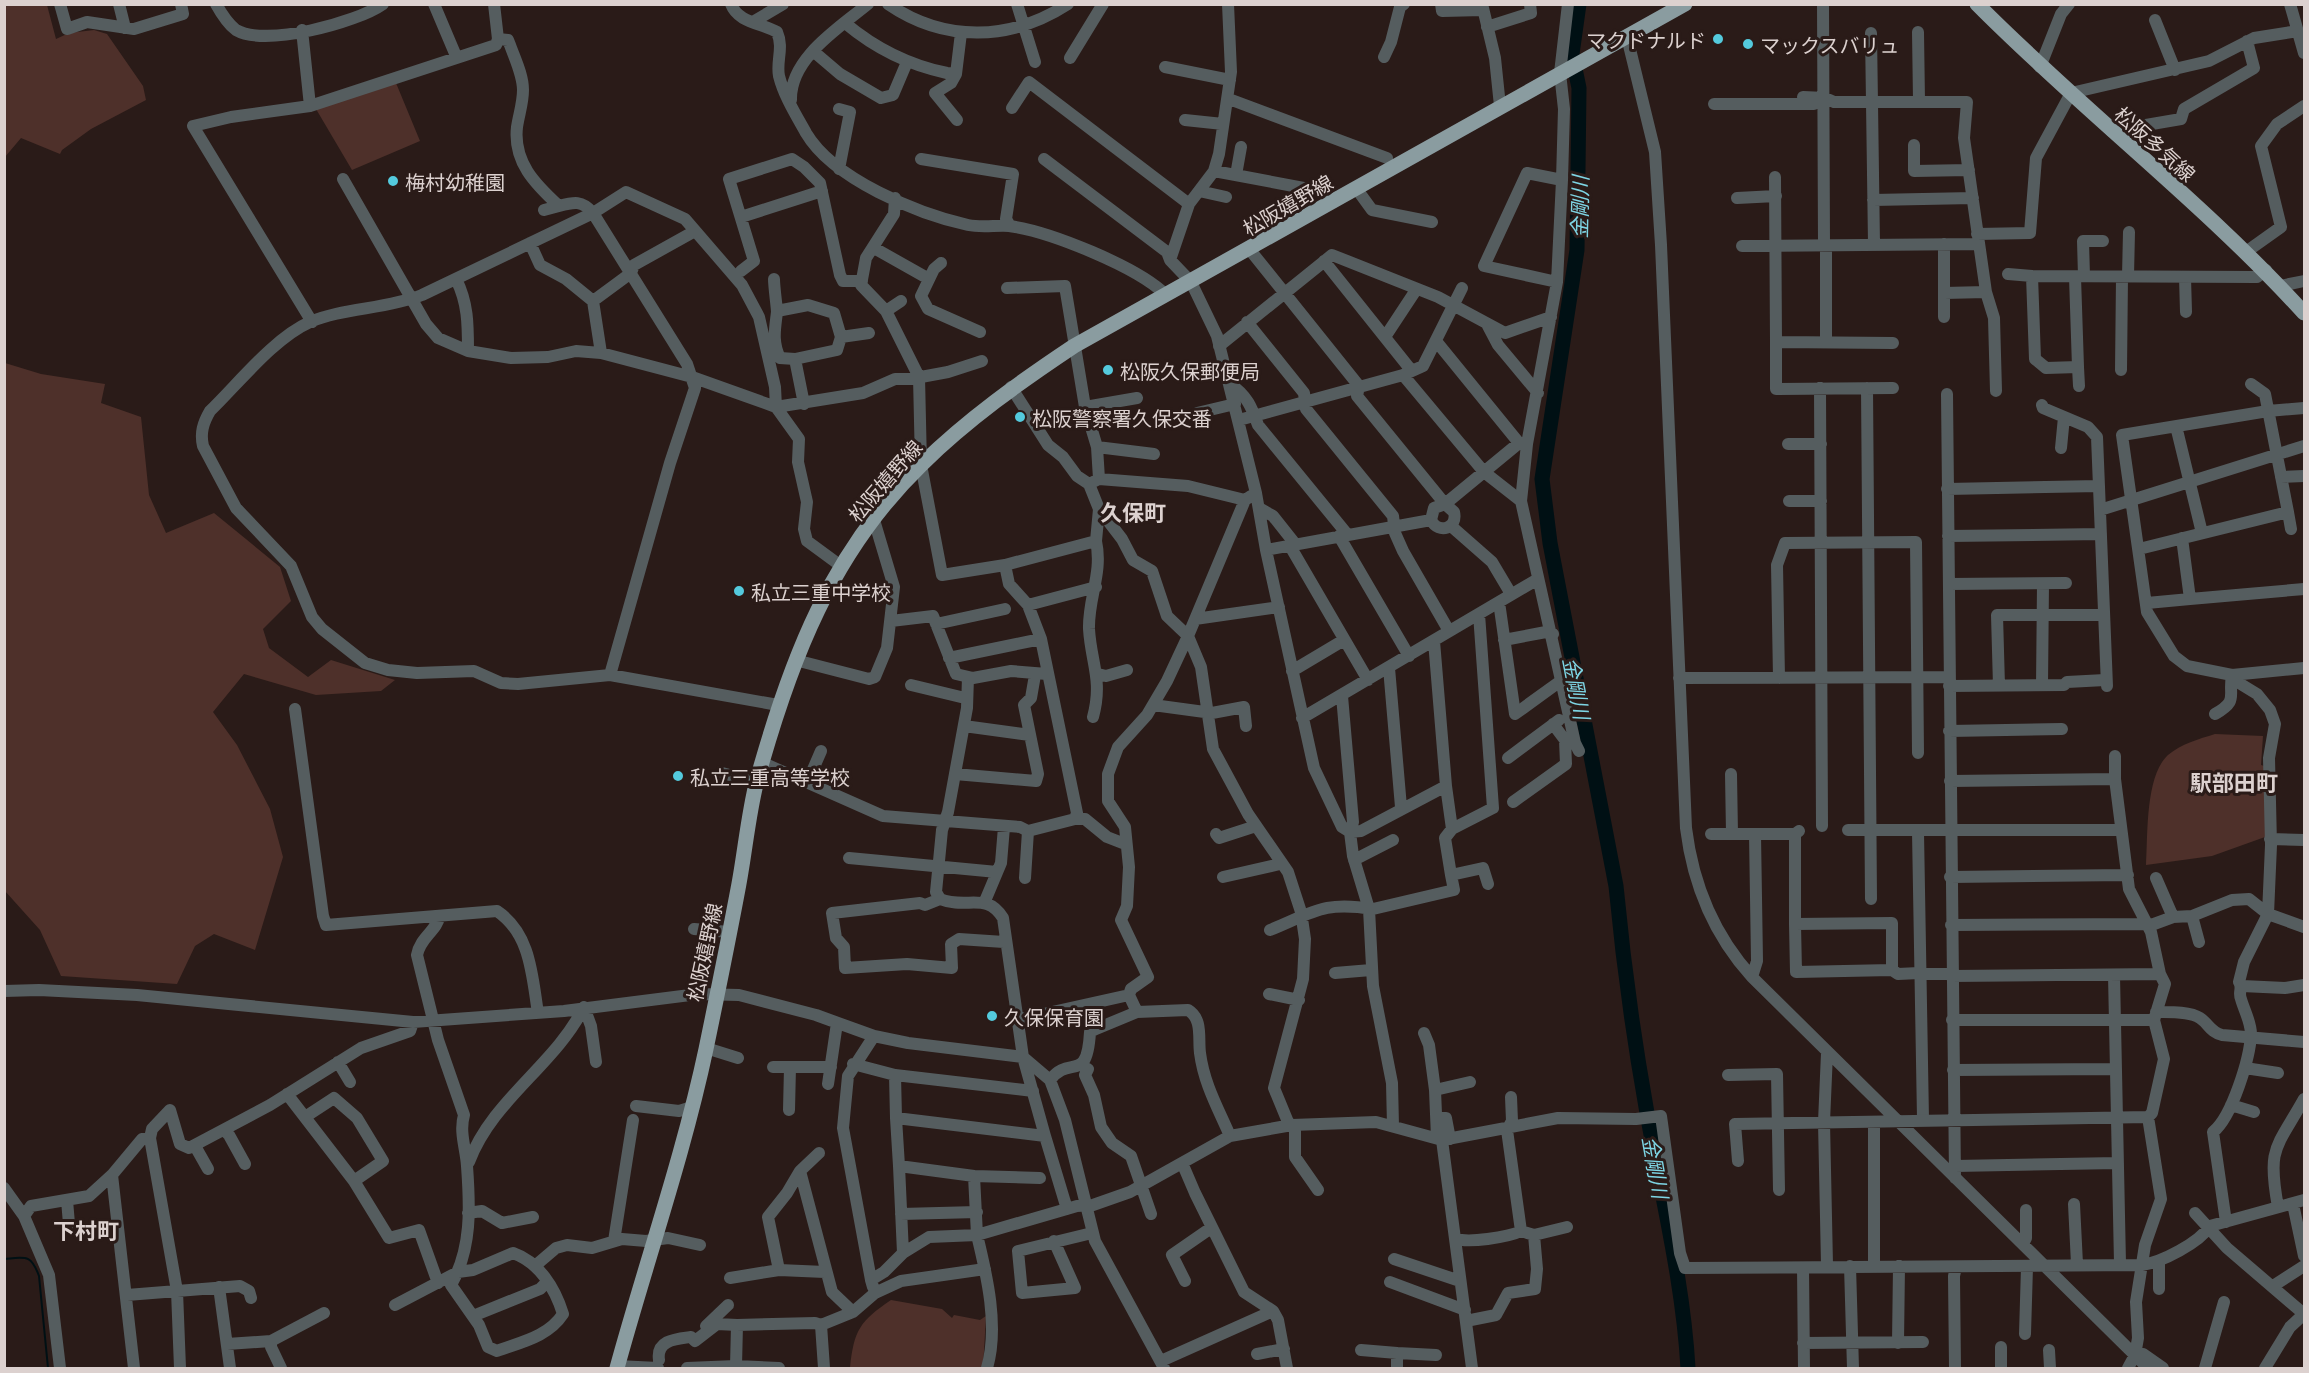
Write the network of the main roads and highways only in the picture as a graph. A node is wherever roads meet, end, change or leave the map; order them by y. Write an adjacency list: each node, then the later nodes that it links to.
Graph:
1 (1685, 4): 4 (main road, 松阪嬉野線)
2 (1977, 4): 3 (main road, 松阪多気線)
3 (2304, 313)
4 (617, 1367)

